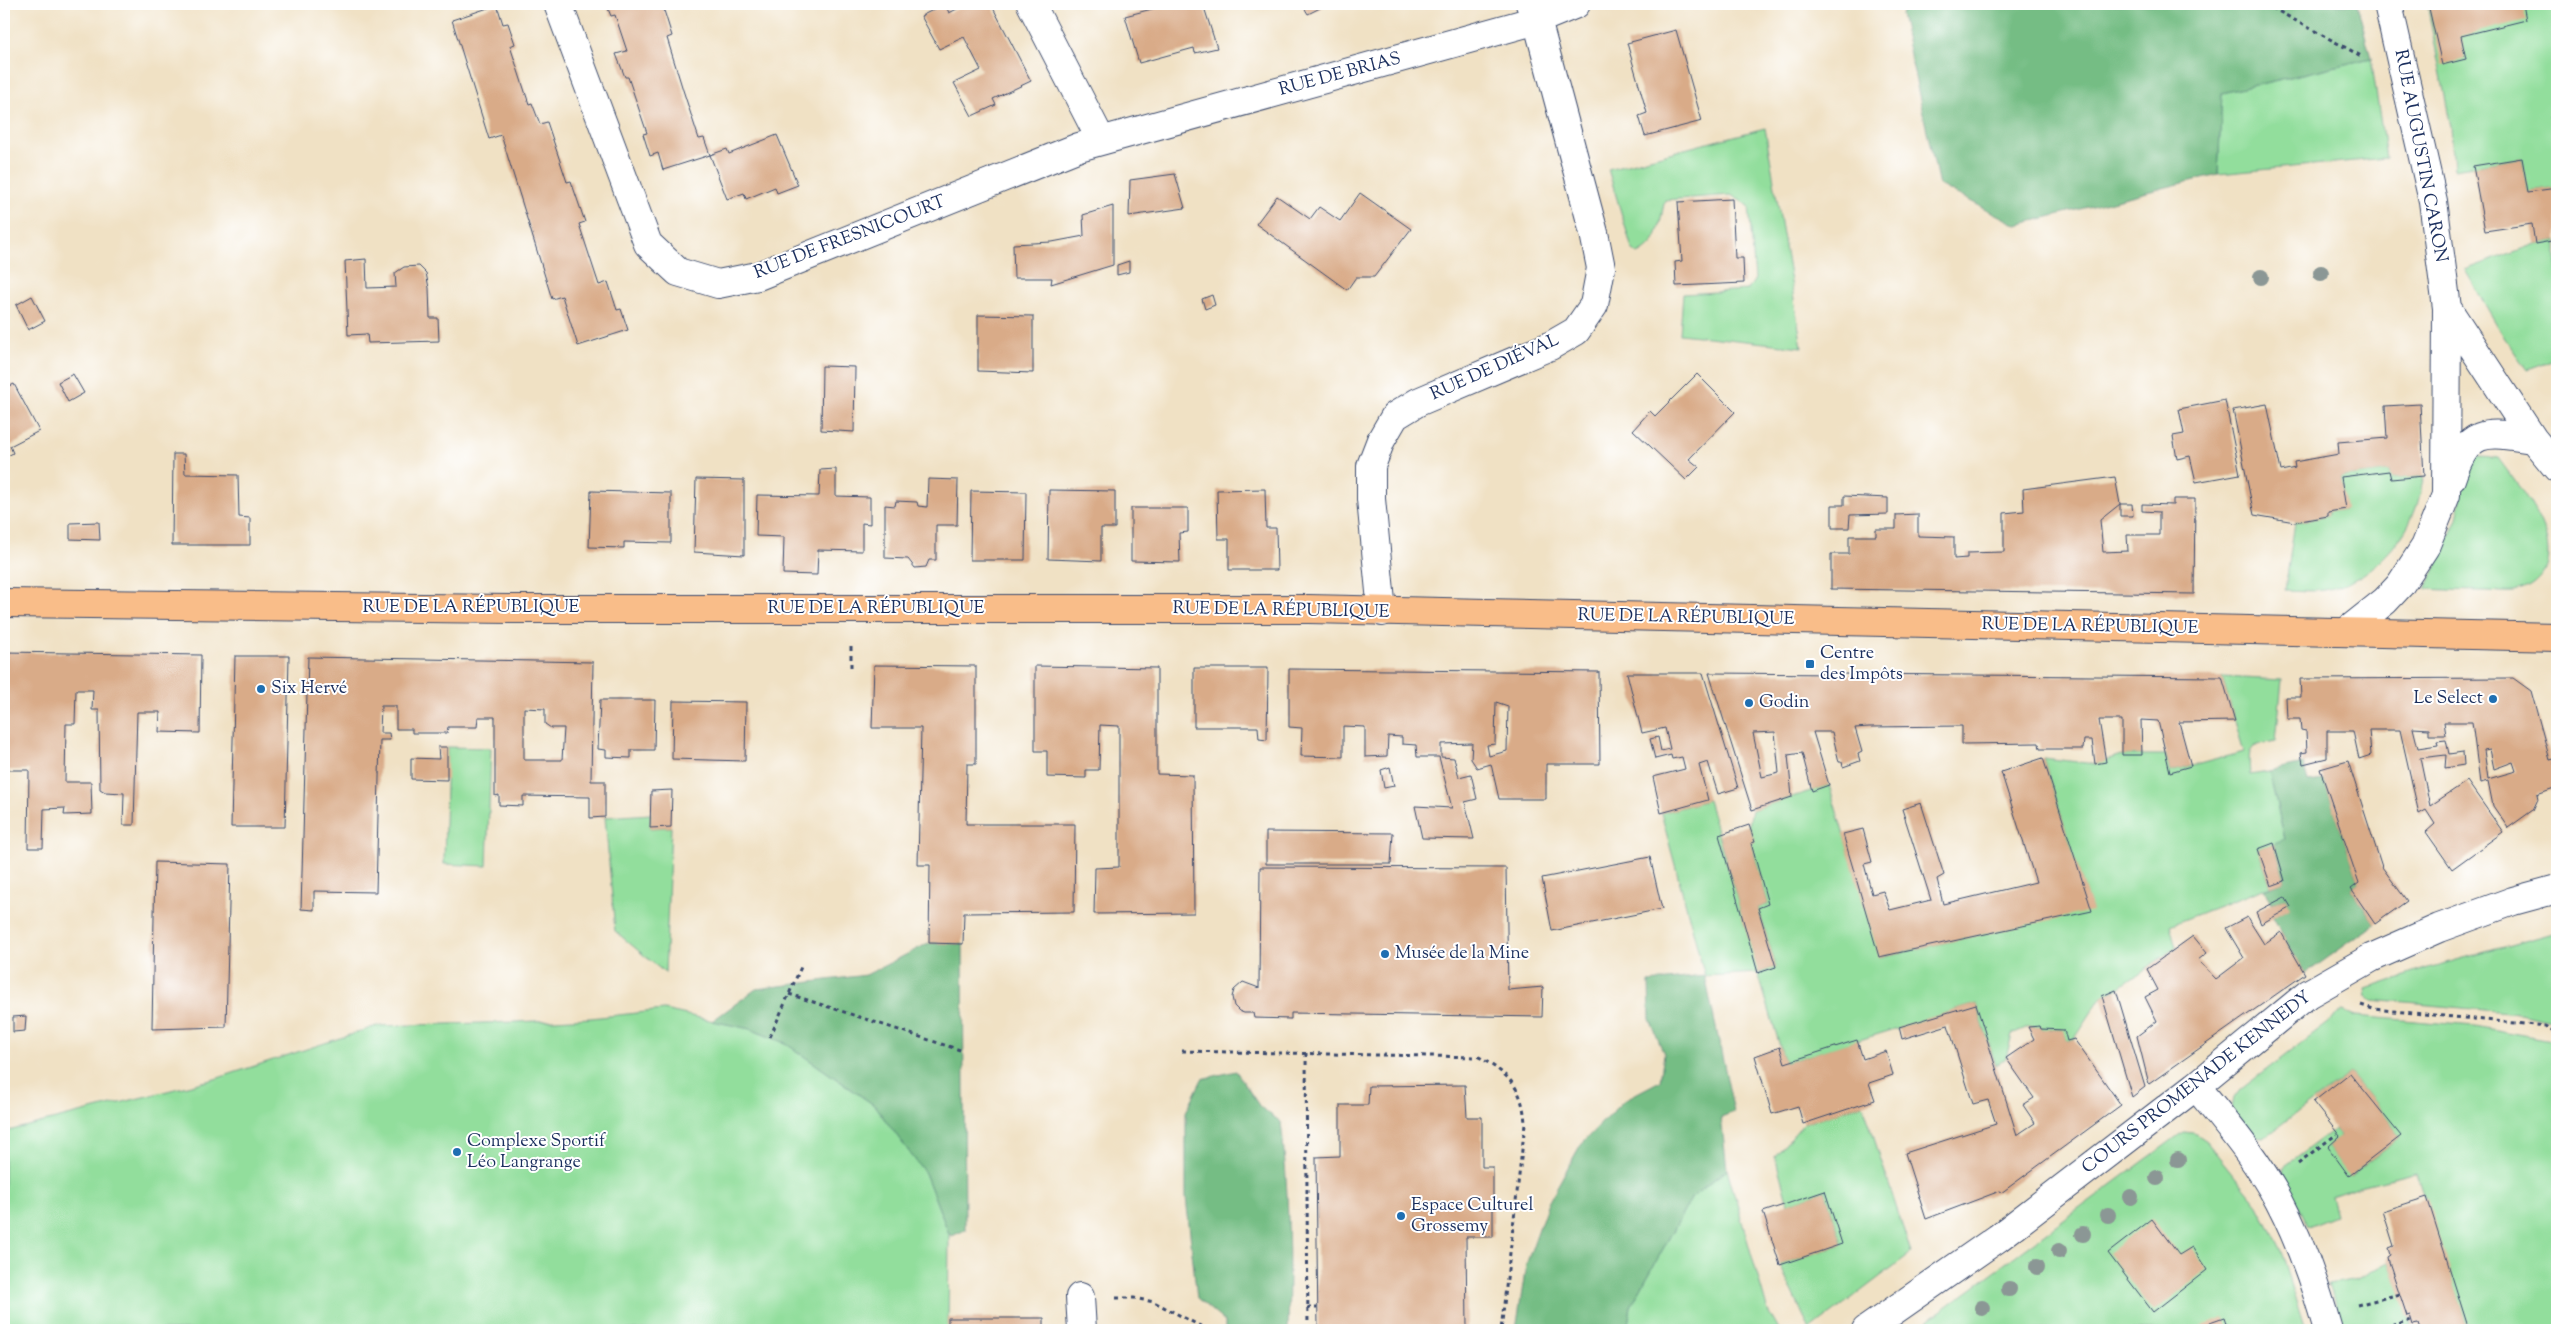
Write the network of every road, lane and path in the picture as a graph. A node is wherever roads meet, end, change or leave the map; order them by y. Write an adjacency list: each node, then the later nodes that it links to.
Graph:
1 (558, 4): 8 (street, RUE DE FRESNICOURT)
2 (1031, 4): 8 (street)
3 (1576, 4): 6 (street, RUE DE BRIAS)
4 (2265, 4): 7 (path)
5 (2388, 4): 9 (street, RUE AUGUSTIN CARON)
6 (1534, 12): 8 (street, RUE DE BRIAS); 14 (street, RUE DE DIÉVAL)
7 (2365, 58)
8 (1101, 140)
9 (2447, 308): 10 (street, RUE AUGUSTIN CARON); 12 (street, RUE AUGUSTIN CARON)
10 (2533, 439): 11 (street, RUE AUGUSTIN CARON); 12 (street)
11 (2557, 468)
12 (2446, 495): 15 (street, RUE AUGUSTIN CARON)
13 (4, 603): 14 (main road, RUE DE LA RÉPUBLIQUE)
14 (1382, 612): 15 (main road, RUE DE LA RÉPUBLIQUE)
15 (2346, 632): 16 (main road, RUE DE LA RÉPUBLIQUE)
16 (2557, 637)
17 (2557, 889): 26 (street, COURS PROMENADE KENNEDY)
18 (801, 967): 19 (path)
19 (789, 994): 22 (path); 24 (path)
20 (2358, 1005): 21 (path)
21 (2557, 1033)
22 (770, 1037)
23 (1182, 1050): 25 (path)
24 (963, 1051)
25 (1306, 1053): 31 (path); 38 (path)
26 (2196, 1086): 28 (street); 39 (street, COURS PROMENADE KENNEDY)
27 (2337, 1134): 28 (path)
28 (2269, 1186): 34 (street)
29 (2400, 1294): 34 (path)
30 (1080, 1297): 35 (street); 36 (path)
31 (1307, 1308): 32 (path); 37 (path)
32 (1317, 1308)
33 (2411, 1320): 40 (path)
34 (2326, 1322)
35 (1082, 1330)
36 (1208, 1330)
37 (1308, 1330)
38 (1501, 1330)
39 (1866, 1330)
40 (2376, 1330)

